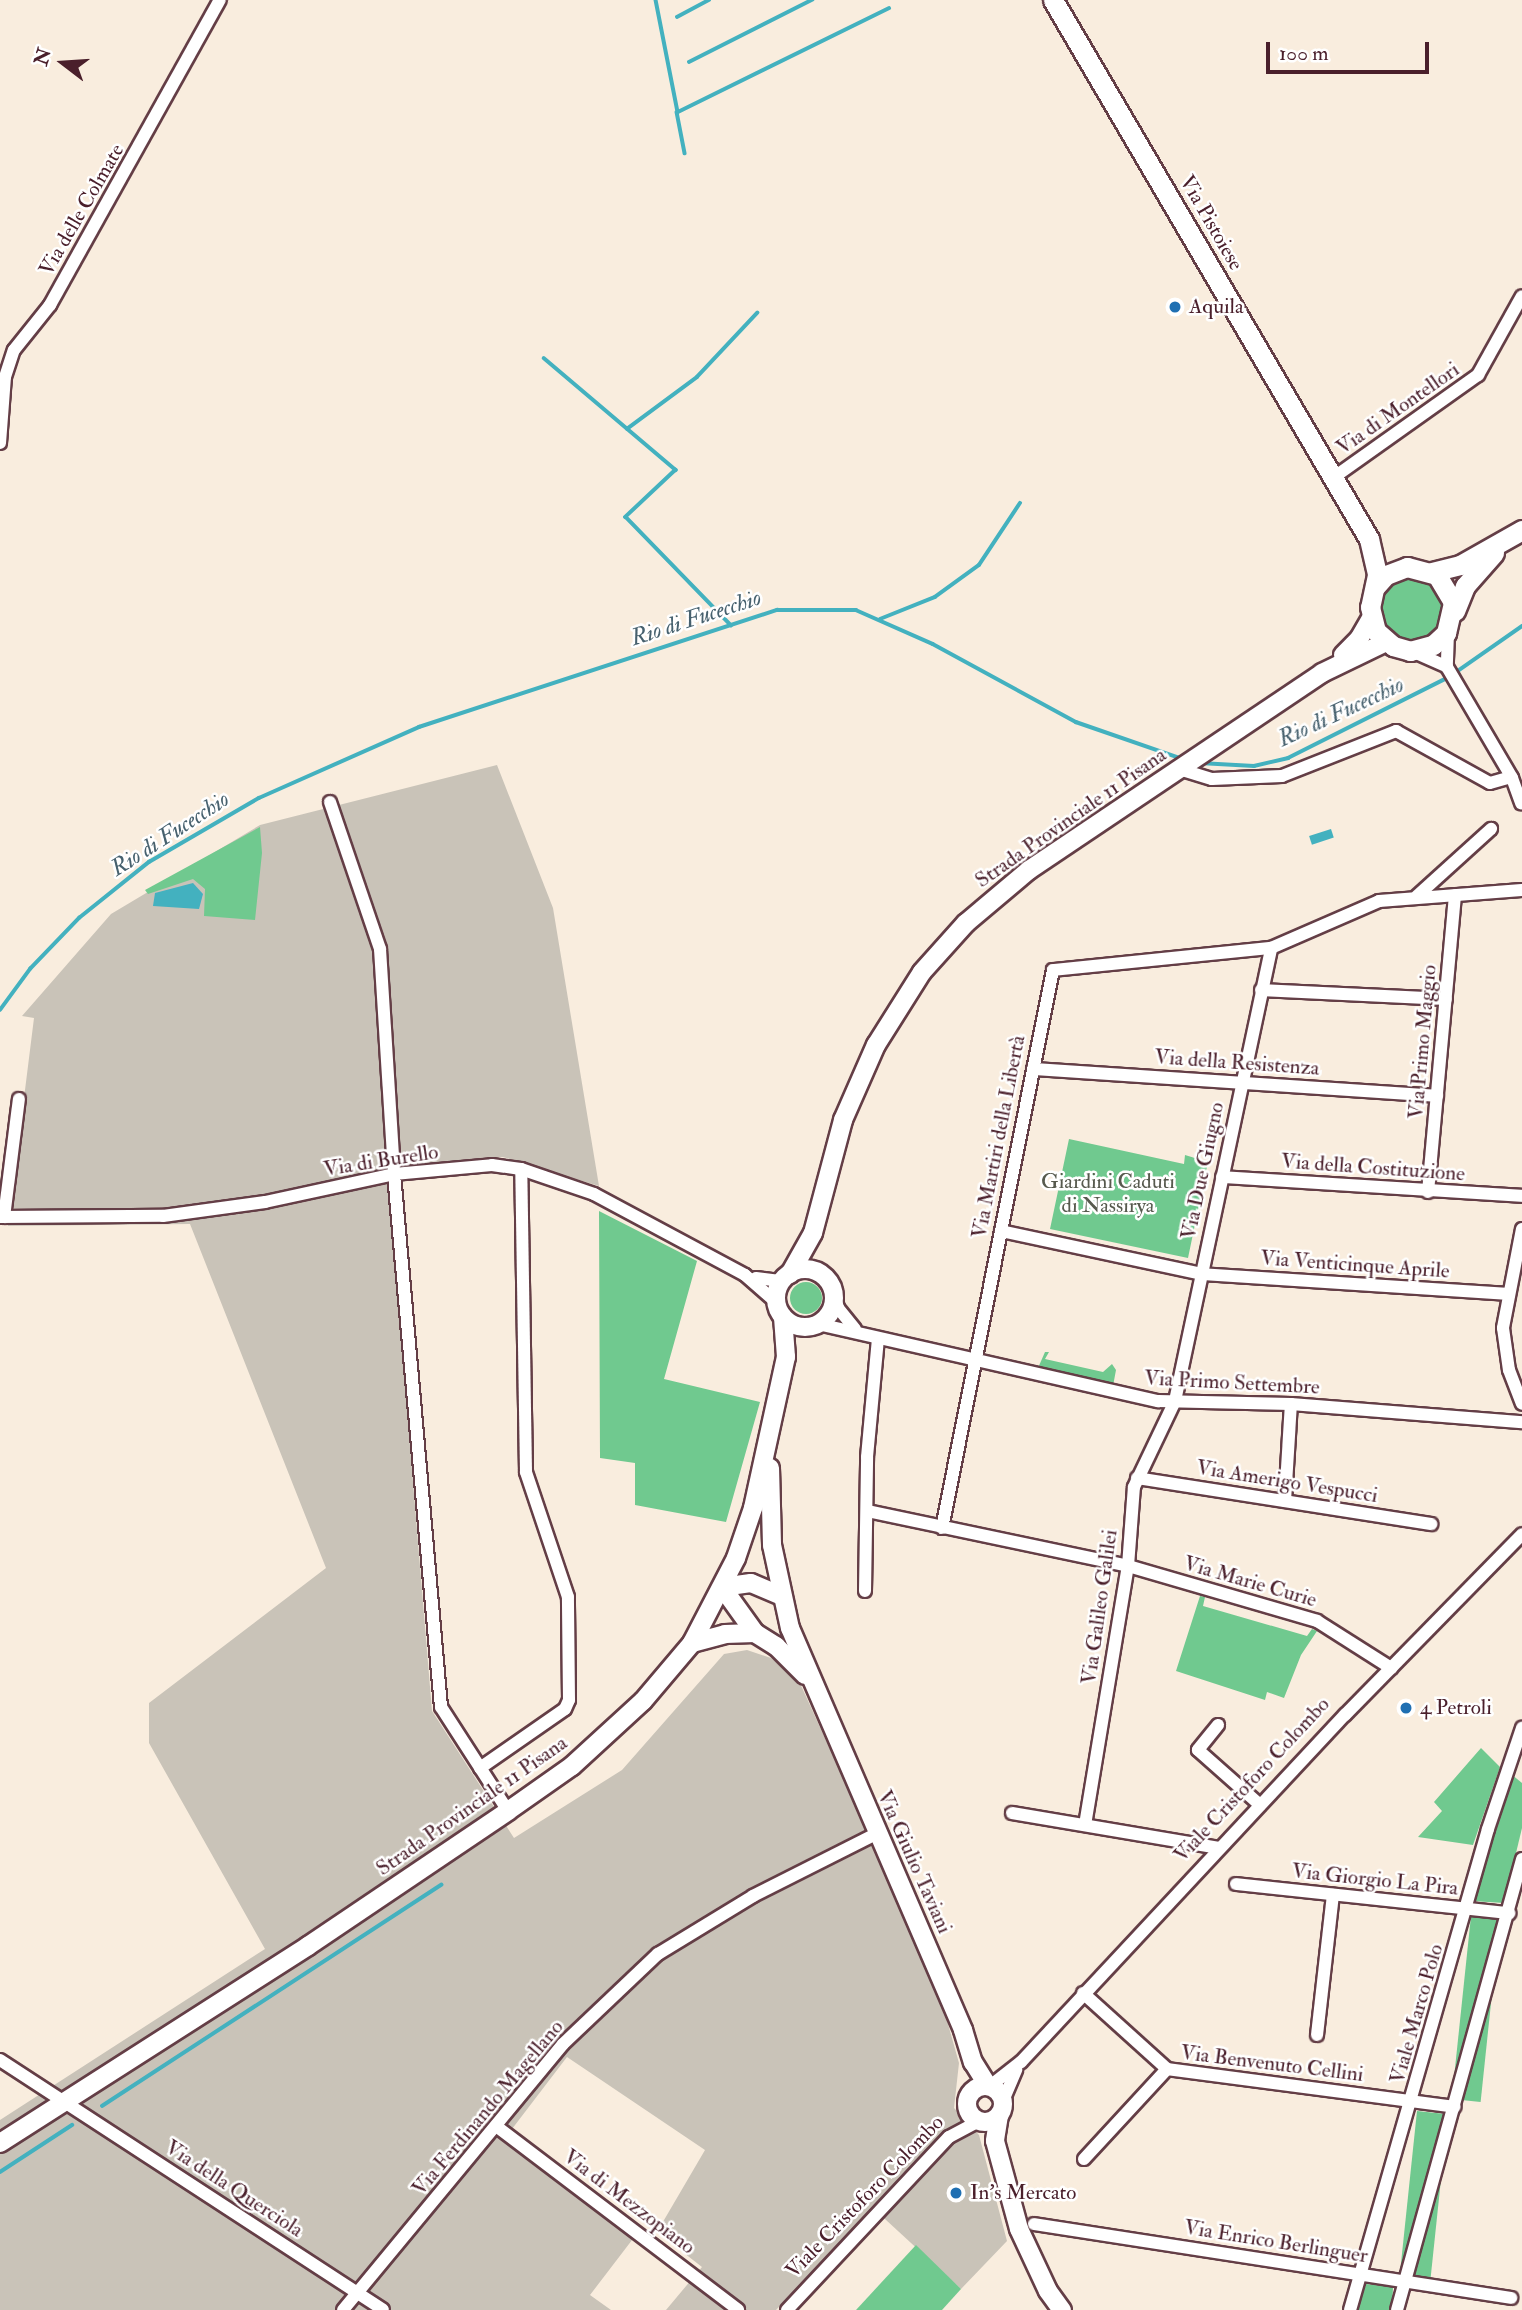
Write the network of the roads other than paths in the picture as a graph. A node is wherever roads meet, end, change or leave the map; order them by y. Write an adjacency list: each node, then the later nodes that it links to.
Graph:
1 (220, 0): 4 (street, Via delle Colmate)
2 (1053, 0): 5 (main road, Via Pistoiese)
3 (1522, 296): 5 (street, Via di Montellori)
4 (0, 443)
5 (1333, 478): 7 (main road, Via Pistoiese)
6 (1522, 530): 8 (main road)
7 (1371, 542): 9 (main road, Via Pistoiese); 10 (main road, Via Pistoiese)
8 (1502, 545): 9 (main road); 12 (main road)
9 (1423, 569): 10 (main road); 12 (main road)
10 (1376, 586): 11 (main road)
11 (1371, 618): 13 (main road); 16 (main road, Strada Provinciale 11 Pisana)
12 (1451, 621): 14 (main road); 15 (street)
13 (1386, 642): 14 (main road); 16 (main road, Strada Provinciale 11 Pisana)
14 (1410, 651): 15 (street)
15 (1447, 667): 18 (street)
16 (1322, 673): 17 (main road, Strada Provinciale 11 Pisana)
17 (1175, 772): 18 (street); 40 (main road, Strada Provinciale 11 Pisana)
18 (1515, 781): 20 (street)
19 (331, 802): 33 (street)
20 (1522, 804)
21 (1490, 830): 24 (street)
22 (1522, 890): 23 (street)
23 (1455, 895): 24 (street); 27 (street, Via Primo Maggio)
24 (1417, 896): 25 (street)
25 (1271, 948): 26 (street, Via Due Giugno); 28 (street, Via Martiri della Libertà)
26 (1261, 990): 27 (street); 29 (street, Via Due Giugno)
27 (1447, 999): 30 (street, Via Primo Maggio)
28 (1033, 1069): 29 (street, Via della Resistenza); 39 (street, Via Martiri della Libertà)
29 (1241, 1083): 30 (street, Via della Resistenza); 34 (street, Via Due Giugno)
30 (1437, 1096): 35 (street, Via Primo Maggio)
31 (19, 1099): 37 (street)
32 (520, 1169): 33 (street, Via di Burello); 42 (street, Via di Burello); 75 (street)
33 (394, 1174): 37 (street, Via di Burello); 75 (street)
34 (1222, 1177): 35 (street, Via della Costituzione); 41 (street, Via Due Giugno)
35 (1428, 1192): 36 (street, Via della Costituzione)
36 (1522, 1196)
37 (2, 1217)
38 (1522, 1229): 45 (street)
39 (1001, 1231): 41 (street, Via Venticinque Aprile); 51 (street, Via Martiri della Libertà)
40 (813, 1233): 43 (main road, Strada Provinciale 11 Pisana); 44 (main road, Strada Provinciale 11 Pisana)
41 (1201, 1274): 45 (street, Via Venticinque Aprile); 52 (street, Via Due Giugno)
42 (745, 1275): 43 (street, Via di Burello); 46 (street, Via di Burello)
43 (786, 1277): 44 (main road); 46 (main road, Strada Provinciale 11 Pisana)
44 (827, 1282): 47 (main road, Strada Provinciale 11 Pisana); 48 (street)
45 (1507, 1294): 54 (street)
46 (780, 1309): 47 (main road); 50 (main road, Strada Provinciale 11 Pisana)
47 (814, 1325): 48 (street); 50 (main road, Strada Provinciale 11 Pisana)
48 (858, 1331): 49 (street)
49 (878, 1339): 51 (street); 60 (street)
50 (786, 1357): 57 (main road, Strada Provinciale 11 Pisana)
51 (974, 1361): 52 (street, Via Primo Settembre); 62 (street, Via Martiri della Libertà)
52 (1175, 1401): 53 (street, Via Primo Settembre); 58 (street, Via Galileo Galilei)
53 (1291, 1404): 55 (street, Via Primo Settembre); 59 (street)
54 (1522, 1405): 55 (street, Via Primo Settembre)
55 (1490, 1419): 56 (street, Via Primo Settembre)
56 (1522, 1422)
57 (772, 1423): 65 (main road, Strada Provinciale 11 Pisana); 67 (main road, Via Giulio Taviani)
58 (1136, 1478): 59 (street, Via Amerigo Vespucci); 64 (street, Via Galileo Galilei)
59 (1285, 1501): 61 (street, Via Amerigo Vespucci)
60 (868, 1511): 62 (street, Via Marie Curie); 66 (street)
61 (1431, 1524)
62 (942, 1528): 64 (street, Via Marie Curie)
63 (1522, 1534): 70 (street, Viale Cristoforo Colombo)
64 (1128, 1566): 70 (street, Via Marie Curie); 80 (street, Via Galileo Galilei)
65 (722, 1587): 67 (main road); 68 (main road, Via Giulio Taviani); 69 (main road, Strada Provinciale 11 Pisana)
66 (865, 1591)
67 (782, 1596): 71 (main road, Via Giulio Taviani)
68 (755, 1633): 69 (main road); 71 (main road, Via Giulio Taviani)
69 (692, 1643): 78 (main road, Strada Provinciale 11 Pisana)
70 (1391, 1668): 77 (street, Viale Cristoforo Colombo)
71 (811, 1682): 81 (main road, Via Giulio Taviani)
72 (1218, 1725): 77 (street)
73 (1522, 1728): 74 (street, Viale Marco Polo)
74 (1510, 1764): 76 (street); 86 (street, Viale Marco Polo)
75 (480, 1768): 78 (street)
76 (1522, 1775)
77 (1259, 1805): 82 (street, Viale Cristoforo Colombo)
78 (508, 1811): 96 (main road, Strada Provinciale 11 Pisana)
79 (1012, 1813): 80 (street)
80 (1085, 1825): 82 (street)
81 (876, 1834): 91 (main road, Via Giulio Taviani); 101 (street, Via Ferdinando Magellano)
82 (1219, 1848): 88 (street, Viale Cristoforo Colombo)
83 (1522, 1859): 87 (street)
84 (1236, 1884): 85 (street, Via Giorgio La Pira)
85 (1333, 1895): 86 (street, Via Giorgio La Pira); 89 (street)
86 (1466, 1909): 87 (street, Via Giorgio La Pira); 97 (street, Viale Marco Polo)
87 (1509, 1913): 98 (street)
88 (1083, 1993): 92 (street, Viale Cristoforo Colombo); 93 (street, Via Benvenuto Cellini)
89 (1317, 2035)
90 (0, 2060): 96 (street, Via della Querciola)
91 (973, 2062): 94 (main road, Via Giulio Taviani); 95 (main road, Via Giulio Taviani)
92 (1021, 2062): 94 (street, Viale Cristoforo Colombo); 99 (street, Viale Cristoforo Colombo)
93 (1167, 2069): 97 (street, Via Benvenuto Cellini); 104 (street, Via Benvenuto Cellini)
94 (989, 2086): 95 (main road, Viale Cristoforo Colombo); 99 (main road)
95 (968, 2097): 100 (main road, Viale Cristoforo Colombo)
96 (64, 2101): 103 (main road, Strada Provinciale 11 Pisana); 108 (street, Via della Querciola)
97 (1412, 2102): 98 (street, Via Benvenuto Cellini); 106 (street, Viale Marco Polo)
98 (1455, 2107): 107 (street)
99 (1001, 2108): 100 (main road, Viale Cristoforo Colombo); 102 (main road)
100 (980, 2121): 102 (main road); 113 (street, Viale Cristoforo Colombo)
101 (496, 2126): 108 (street, Via Ferdinando Magellano); 112 (street, Via di Mezzopiano)
102 (995, 2141): 114 (main road)
103 (0, 2143)
104 (1084, 2160)
105 (1034, 2224): 106 (street, Via Enrico Berlinguer)
106 (1361, 2275): 107 (street, Via Enrico Berlinguer); 115 (street, Viale Marco Polo)
107 (1405, 2281): 109 (street, Via Enrico Berlinguer); 116 (street)
108 (357, 2292): 110 (street, Via Ferdinando Magellano); 111 (street, Via della Querciola)
109 (1511, 2298)
110 (343, 2310)
111 (383, 2310)
112 (738, 2310)
113 (787, 2310)
114 (1062, 2310)
115 (1350, 2310)
116 (1397, 2310)

